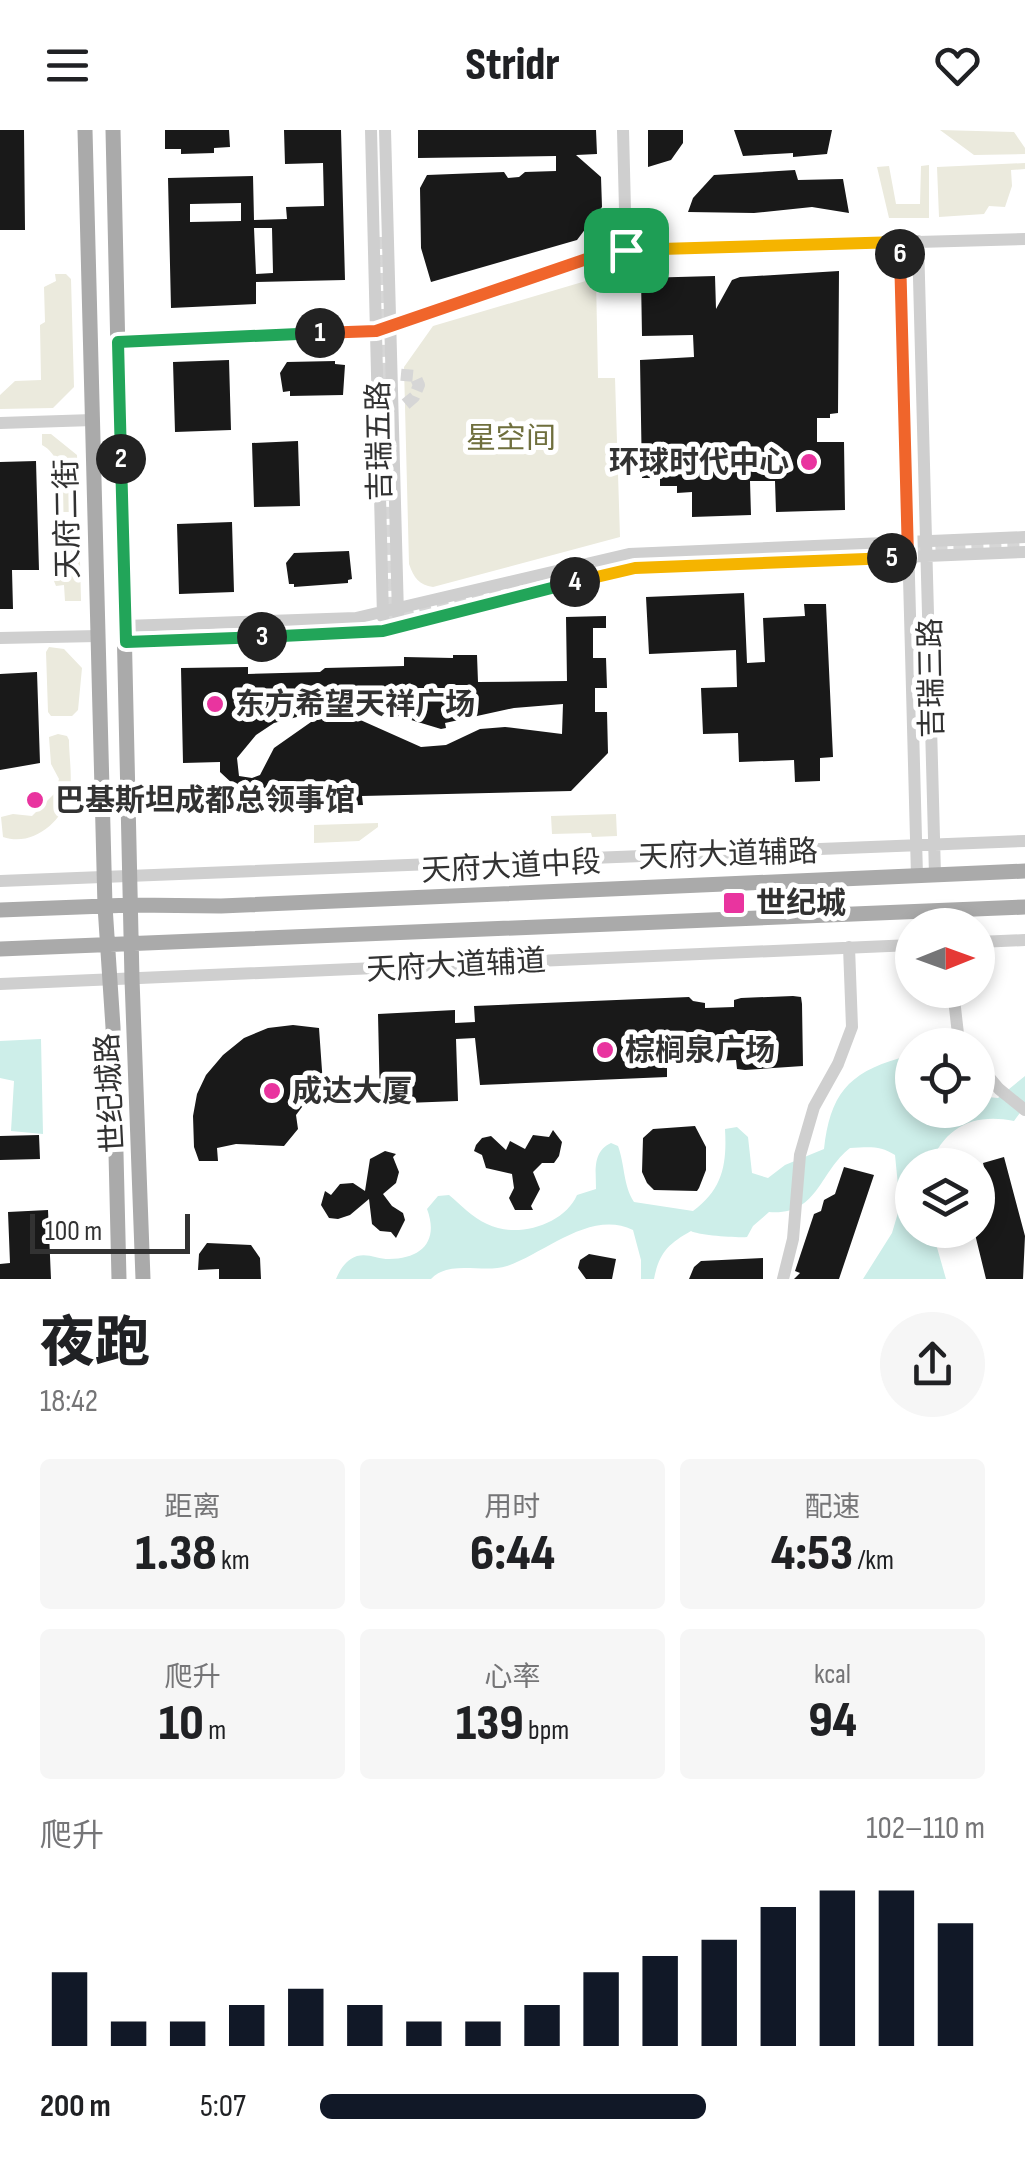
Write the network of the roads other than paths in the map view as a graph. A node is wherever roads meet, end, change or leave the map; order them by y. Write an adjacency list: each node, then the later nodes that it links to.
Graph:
1 (85, 130): 13 (main road, 天府二街)
2 (113, 130): 12 (main road, 天府二街)
3 (371, 130): 11 (street, 吉瑞五路)
4 (385, 130): 10 (street, 吉瑞五路)
5 (623, 130): 9 (street)
6 (1025, 239): 7 (street)
7 (918, 241): 8 (street); 16 (street, 吉瑞三路)
8 (900, 242): 9 (street); 17 (street, 吉瑞三路)
9 (626, 250): 10 (street)
10 (390, 326): 11 (street); 21 (street, 吉瑞五路)
11 (376, 331): 12 (street); 22 (street, 吉瑞五路)
12 (118, 342): 25 (main road, 天府二街)
13 (92, 420): 14 (street); 26 (main road, 天府二街)
14 (0, 423)
15 (1025, 537): 16 (street)
16 (927, 541): 17 (street); 19 (street, 吉瑞三路)
17 (908, 542): 20 (street, 吉瑞三路); 21 (street)
18 (1025, 552): 19 (street)
19 (928, 556): 20 (street); 29 (street, 吉瑞三路)
20 (908, 557): 23 (street); 30 (street, 吉瑞三路)
21 (398, 609): 22 (street); 23 (street, 吉瑞五路)
22 (383, 613): 24 (street, 吉瑞五路); 25 (street)
23 (398, 628): 24 (street)
24 (383, 631): 25 (street)
25 (125, 634): 33 (main road, 天府二街)
26 (98, 636): 27 (street); 35 (main road, 天府二街)
27 (0, 638)
28 (1025, 841): 29 (street, 天府大道辅路)
29 (934, 845): 30 (street, 天府大道辅路); 32 (street, 吉瑞三路)
30 (916, 846): 33 (street, 天府大道辅路); 34 (street, 吉瑞三路)
31 (1025, 871): 32 (main road, 天府大道中段)
32 (934, 875): 34 (main road, 天府大道中段)
33 (131, 876): 35 (street); 37 (main road, 天府二街)
34 (917, 876): 37 (main road, 天府大道中段)
35 (104, 877): 36 (street); 38 (main road, 天府二街)
36 (0, 881)
37 (132, 905): 38 (main road, 天府大道中段); 43 (main road, 世纪城路)
38 (105, 906): 40 (main road, 天府大道中段); 44 (main road, 世纪城路)
39 (1025, 907): 43 (main road, 天府大道中段)
40 (0, 910)
41 (1025, 940): 42 (street)
42 (995, 941)
43 (133, 944): 44 (main road, 天府大道中段); 48 (main road, 世纪城路)
44 (107, 945): 47 (main road, 天府大道中段); 49 (main road, 世纪城路)
45 (895, 945): 46 (street, 天府大道辅道)
46 (849, 947): 48 (street, 天府大道辅道); 55 (street)
47 (0, 949)
48 (132, 978): 49 (street, 天府大道辅道); 54 (main road, 世纪城路)
49 (108, 980): 50 (street, 天府大道辅道); 53 (main road, 世纪城路)
50 (0, 984)
51 (995, 1084): 52 (street)
52 (1025, 1110)
53 (119, 1279)
54 (143, 1279)
55 (783, 1279)

